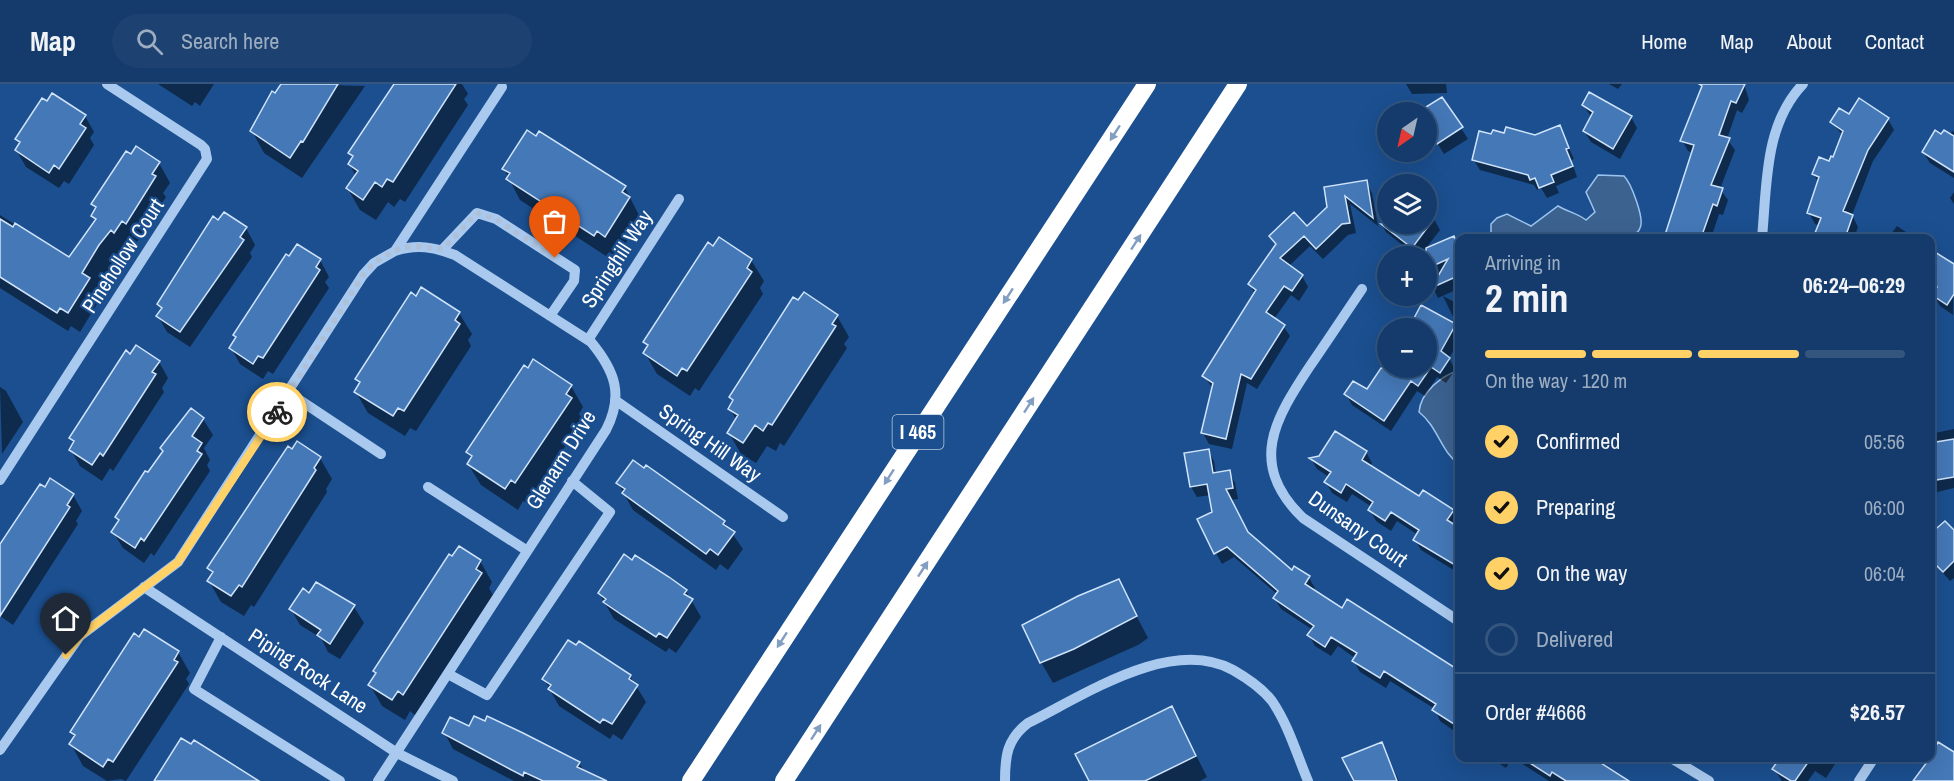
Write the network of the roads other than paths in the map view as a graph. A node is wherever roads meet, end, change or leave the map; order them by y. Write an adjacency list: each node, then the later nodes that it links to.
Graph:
1 (107, 84): 16 (street, Pinehollow Court)
2 (1147, 84): 32 (highway, I 465, one-way to 32)
3 (1238, 84): 33 (highway, one-way to 3)
4 (1803, 84): 7 (street)
5 (502, 87): 9 (street)
6 (679, 199): 12 (street, Springhill Way)
7 (1762, 234)
8 (443, 249): 9 (street, Glenarm Drive); 11 (street, Glenarm Drive); 11 (street)
9 (395, 250): 13 (street)
10 (1362, 288): 22 (street, Dunsany Court)
11 (550, 316): 12 (street, Glenarm Drive)
12 (588, 340): 14 (street, Glenarm Drive)
13 (289, 393): 15 (street); 21 (street)
14 (615, 400): 17 (street, Glenarm Drive); 19 (street, Spring Hill Way)
15 (381, 454)
16 (0, 480)
17 (572, 481): 20 (street, Glenarm Drive); 24 (street)
18 (428, 487): 20 (street)
19 (783, 517)
20 (526, 550): 24 (street, Glenarm Drive)
21 (144, 587): 23 (street, Piping Rock Lane); 25 (street)
22 (1455, 619)
23 (221, 638): 26 (street, Piping Rock Lane); 29 (street)
24 (448, 674): 26 (street, Glenarm Drive)
25 (0, 750)
26 (397, 753): 30 (street, Glenarm Drive); 31 (street, Piping Rock Lane)
27 (1678, 762): 36 (street)
28 (1871, 762): 37 (street)
29 (340, 781)
30 (378, 781)
31 (453, 781)
32 (691, 781)
33 (784, 781)
34 (1005, 781): 35 (street)
35 (1308, 781)
36 (1709, 781)
37 (1859, 781)

